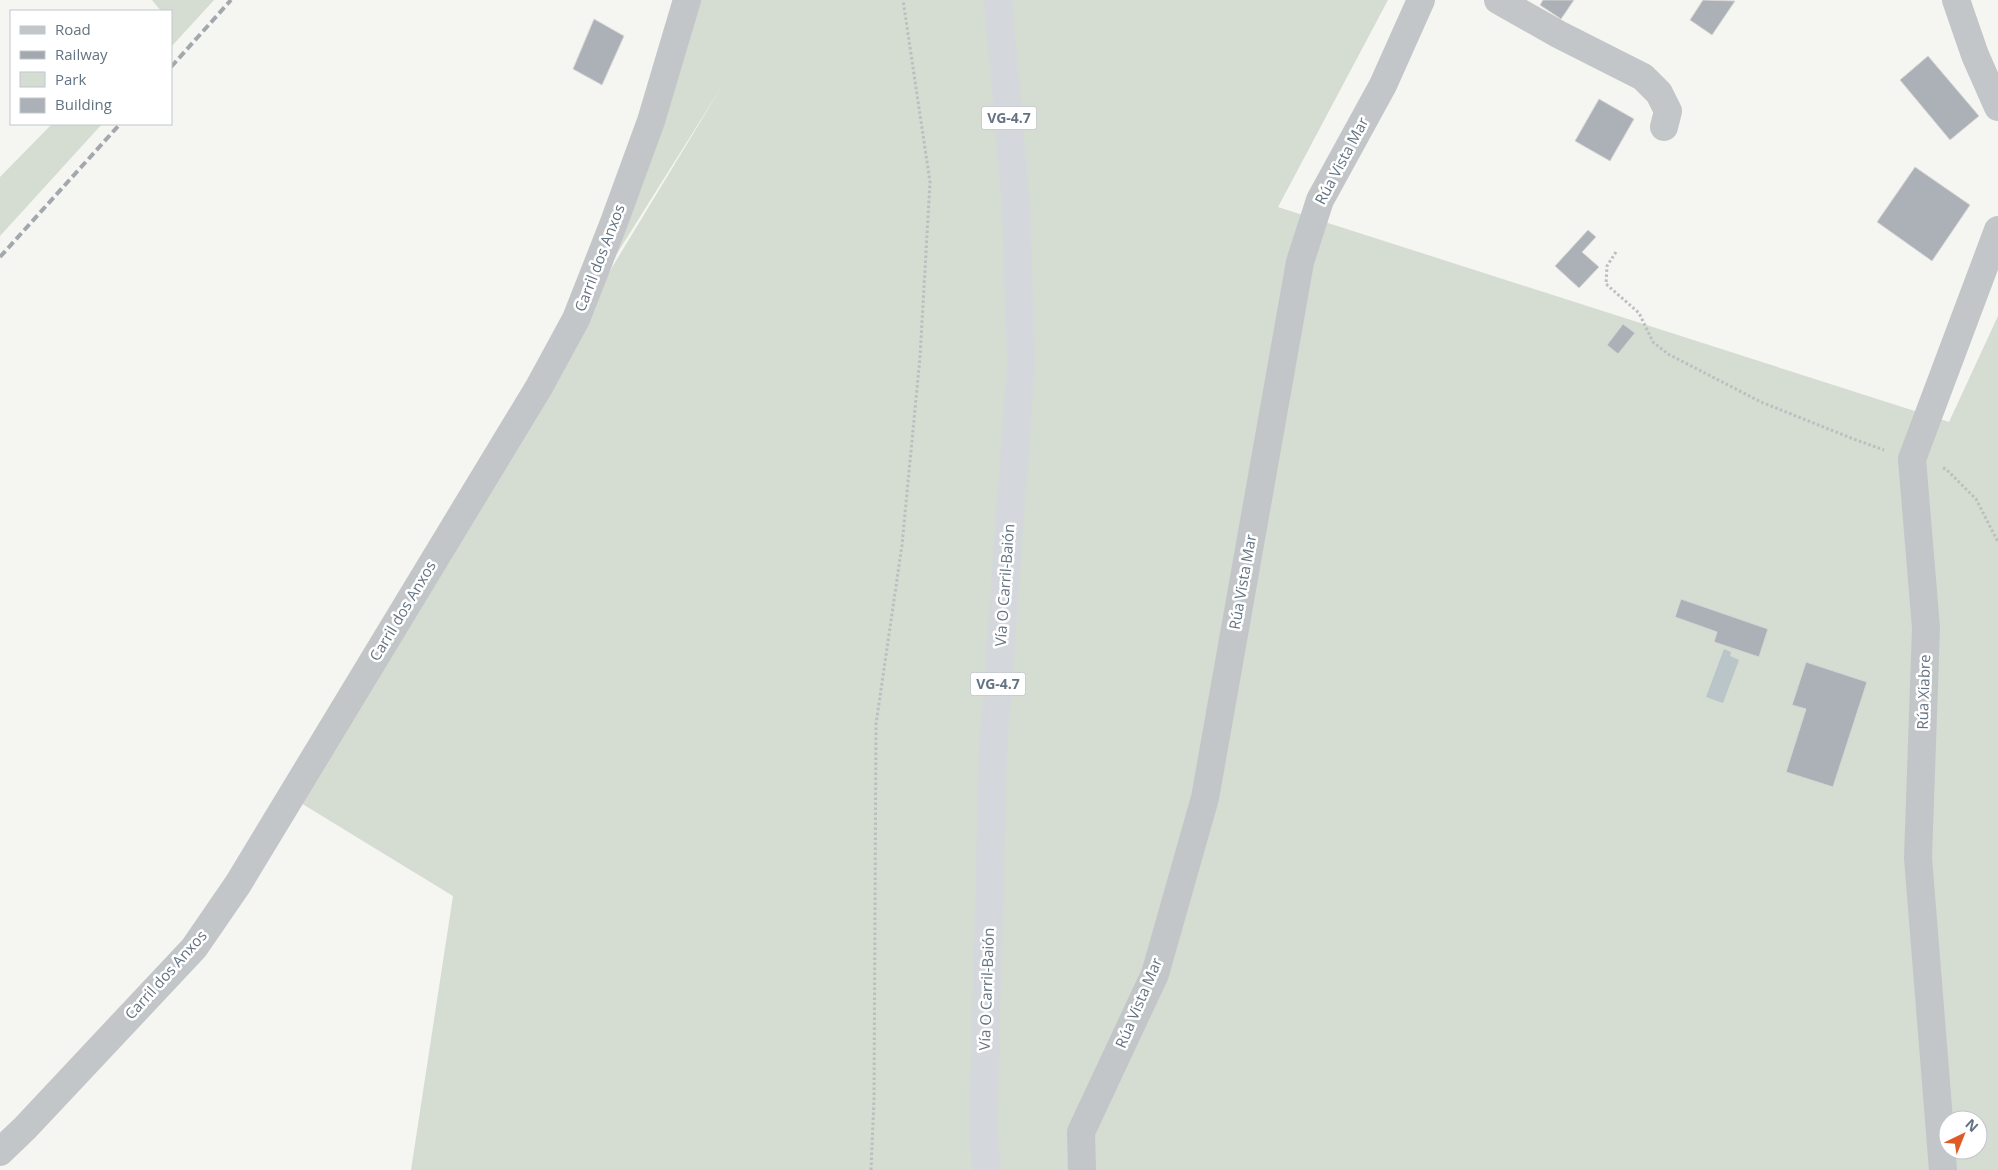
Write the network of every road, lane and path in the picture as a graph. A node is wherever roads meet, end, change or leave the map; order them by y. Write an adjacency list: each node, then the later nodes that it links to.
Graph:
1 (687, 0): 13 (street, Carril dos Anxos)
2 (903, 0): 14 (path)
3 (998, 0): 15 (highway, Vía O Carril-Baión / VG-4.7)
4 (1421, 0): 16 (street, Rúa Vista Mar)
5 (1498, 0): 8 (street)
6 (1956, 0): 7 (street)
7 (1998, 107)
8 (1664, 127)
9 (1998, 230): 11 (street, Rúa Xiabre)
10 (1616, 252): 11 (path)
11 (1912, 459): 12 (path); 17 (street, Rúa Xiabre)
12 (1998, 542)
13 (0, 1152)
14 (871, 1170)
15 (987, 1170)
16 (1082, 1170)
17 (1943, 1170)

